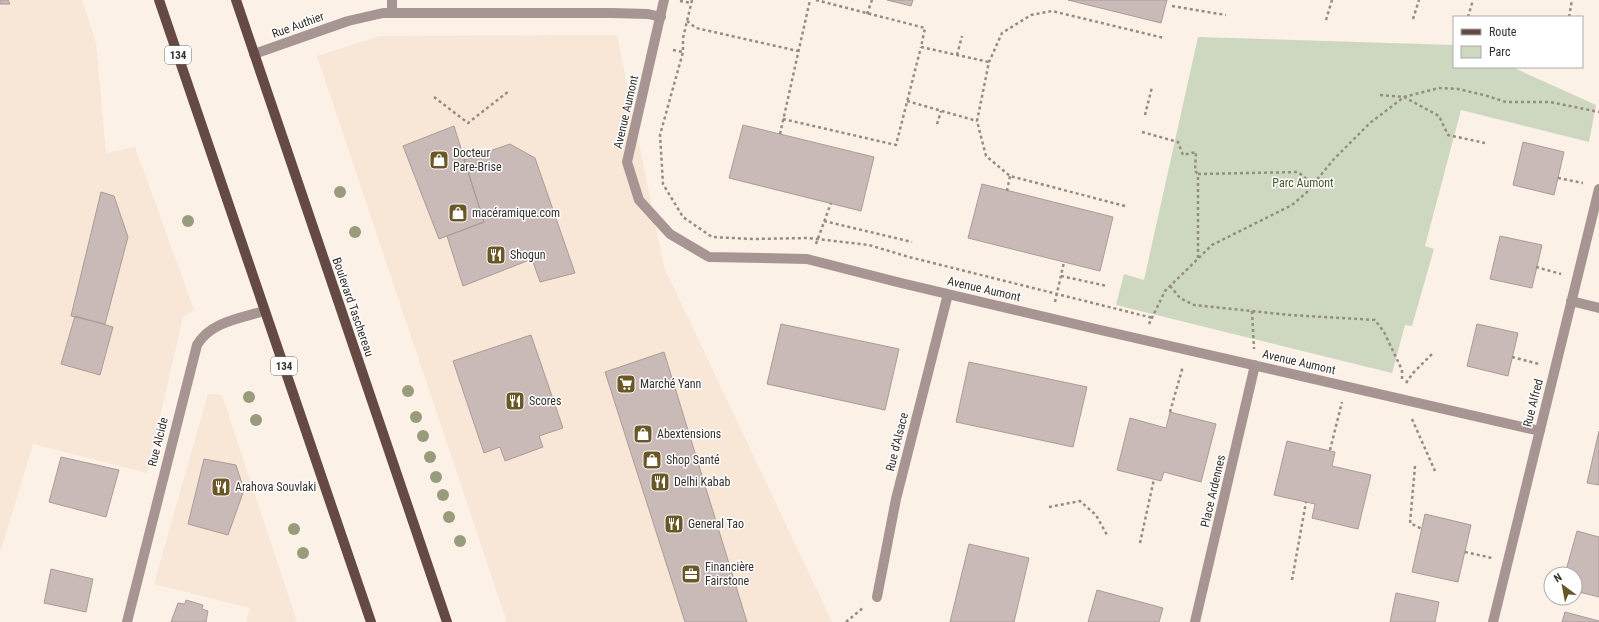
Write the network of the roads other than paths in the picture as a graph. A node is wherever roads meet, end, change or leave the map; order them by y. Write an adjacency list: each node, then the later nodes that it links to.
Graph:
1 (159, 0): 12 (main road, 134)
2 (236, 0): 7 (main road, Boulevard Taschereau)
3 (392, 0): 5 (street)
4 (664, 0): 6 (street, Avenue Aumont)
5 (392, 13): 6 (street, Rue Authier); 7 (street, Rue Authier)
6 (661, 16): 9 (street, Avenue Aumont)
7 (254, 54): 18 (main road, Boulevard Taschereau)
8 (1599, 190): 10 (street, Rue Alfred)
9 (948, 294): 13 (street, Avenue Aumont); 15 (street, Rue d'Alsace)
10 (1572, 302): 11 (street); 14 (street, Rue Alfred)
11 (1599, 308)
12 (264, 311): 16 (street, Rue Alcide); 17 (main road, 134)
13 (1255, 365): 14 (street, Avenue Aumont); 19 (street, Place Ardennes)
14 (1540, 431): 20 (street, Rue Alfred)
15 (877, 597)
16 (127, 622)
17 (371, 622)
18 (447, 622)
19 (1195, 622)
20 (1493, 622)

